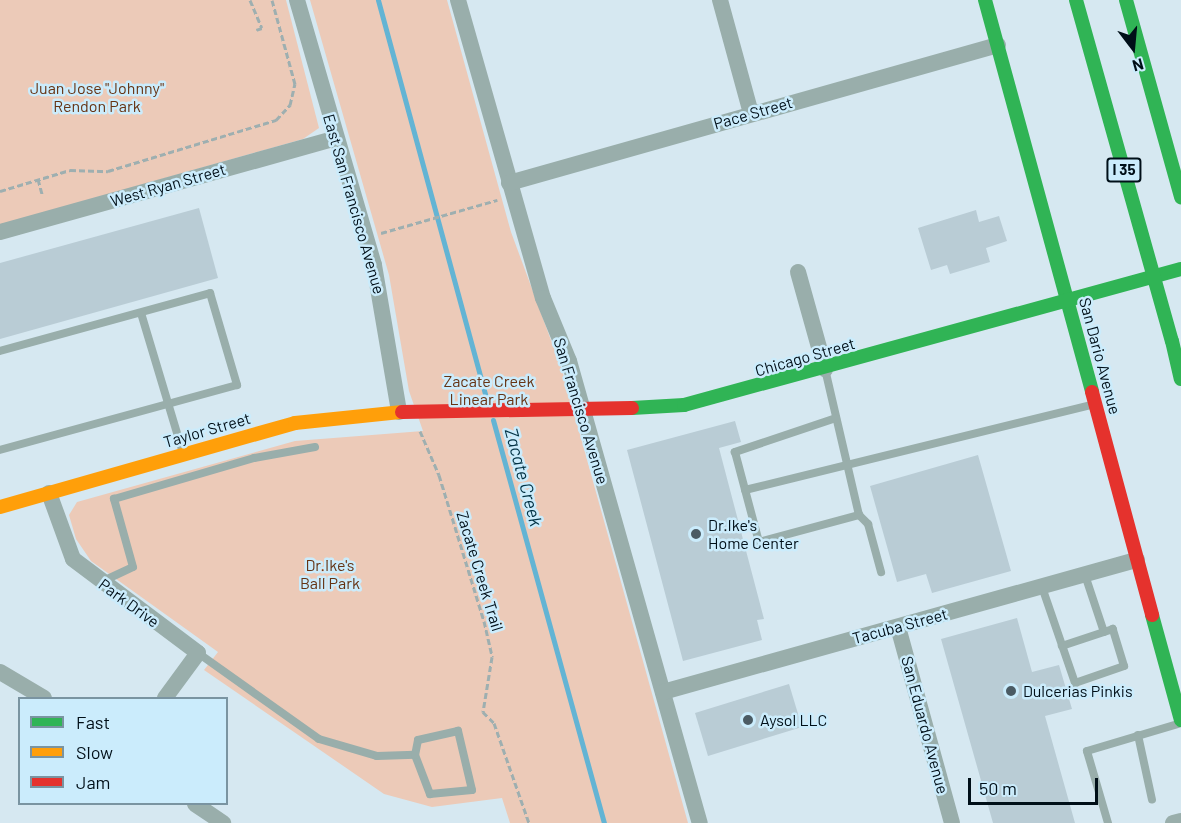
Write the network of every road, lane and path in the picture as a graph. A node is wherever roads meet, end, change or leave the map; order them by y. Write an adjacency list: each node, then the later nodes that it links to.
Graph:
1 (250, 0): 9 (path)
2 (272, 0): 13 (path)
3 (297, 0): 12 (street, East San Francisco Avenue)
4 (458, 0): 14 (street, San Francisco Avenue)
5 (720, 0): 11 (street)
6 (985, 0): 10 (main road, San Dario Avenue)
7 (1076, 0): 27 (main road, I 35, bridge)
8 (1126, 0): 17 (main road)
9 (256, 30)
10 (998, 45): 11 (street, Pace Street); 23 (main road, San Dario Avenue)
11 (751, 113): 14 (street, Pace Street)
12 (336, 138): 19 (street, West Ryan Street); 31 (street, East San Francisco Avenue)
13 (38, 179): 15 (path); 16 (path)
14 (509, 183): 30 (street, San Francisco Avenue)
15 (0, 191)
16 (42, 194)
17 (1181, 197)
18 (497, 200): 20 (path)
19 (0, 232)
20 (380, 233)
21 (1181, 269): 23 (main road, Chicago Street)
22 (798, 272): 26 (street)
23 (1069, 300): 26 (main road, Chicago Street); 29 (main road, San Dario Avenue)
24 (141, 313): 25 (lane); 28 (lane); 28 (lane)
25 (0, 351)
26 (825, 369): 30 (main road, Chicago Street); 33 (lane)
27 (1181, 379)
28 (168, 403): 36 (lane); 37 (lane)
29 (1096, 404): 38 (lane); 43 (main road, San Dario Avenue)
30 (584, 411): 32 (main road, Chicago Street); 53 (street, San Francisco Avenue)
31 (399, 412): 32 (main road, Taylor Street); 37 (main road, Taylor Street)
32 (429, 413)
33 (836, 418): 38 (lane); 39 (lane)
34 (418, 428): 63 (path, Zacate Creek Trail)
35 (315, 447): 46 (lane)
36 (0, 450)
37 (183, 454): 40 (main road, Taylor Street)
38 (846, 462): 39 (lane); 42 (lane)
39 (745, 490): 42 (lane)
40 (50, 493): 41 (main road, Taylor Street); 46 (street, Park Drive)
41 (0, 507)
42 (859, 515): 44 (lane)
43 (1137, 560): 45 (street, Tacuba Street); 56 (main road, San Dario Avenue)
44 (881, 572)
45 (1085, 575): 47 (street, Tacuba Street); 49 (lane)
46 (101, 583): 51 (street, Park Drive)
47 (1042, 587): 48 (street, Tacuba Street); 50 (lane)
48 (898, 627): 53 (street, Tacuba Street); 65 (street, San Eduardo Avenue)
49 (1104, 632): 50 (lane); 50 (lane)
50 (1062, 646)
51 (198, 653): 55 (street); 58 (lane)
52 (0, 672): 54 (street)
53 (663, 692): 64 (street, San Francisco Avenue)
54 (41, 697)
55 (166, 697)
56 (1181, 721): 57 (lane)
57 (1138, 735): 59 (lane); 66 (lane)
58 (415, 755): 58 (lane)
59 (1152, 800)
60 (196, 805): 62 (street)
61 (1181, 821): 67 (street)
62 (223, 823)
63 (529, 823)
64 (700, 823)
65 (952, 823)
66 (1108, 823)
67 (1173, 823)

